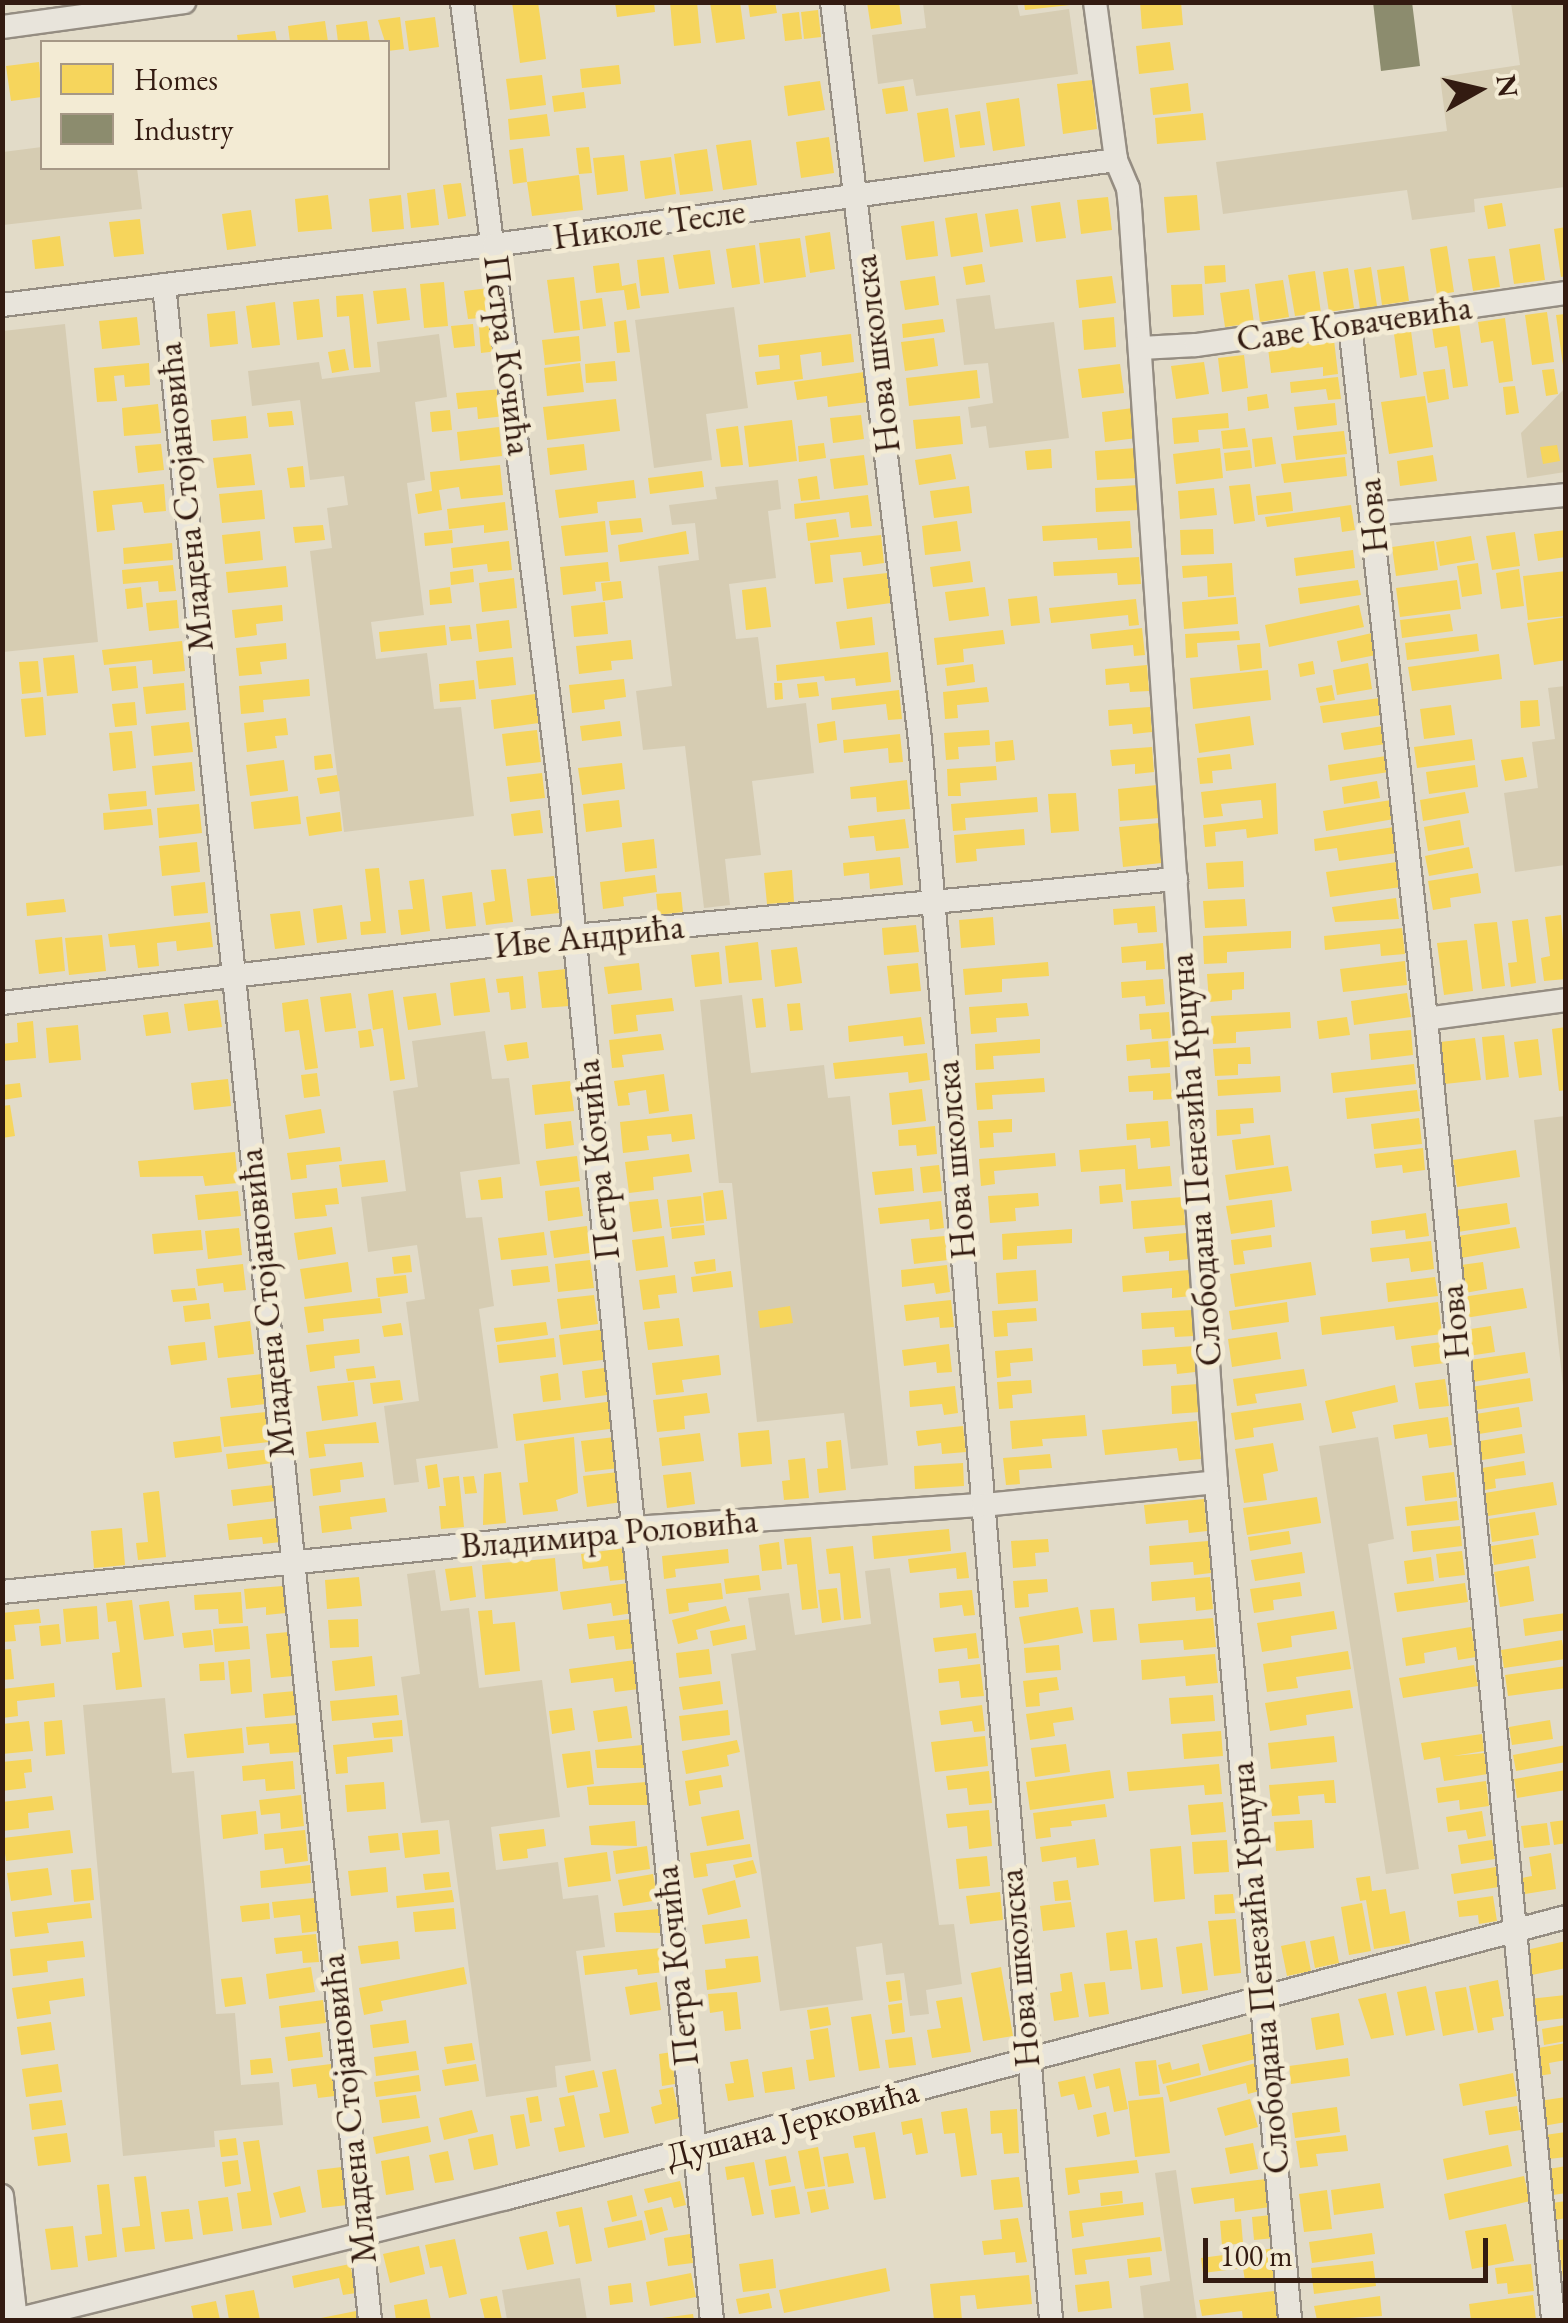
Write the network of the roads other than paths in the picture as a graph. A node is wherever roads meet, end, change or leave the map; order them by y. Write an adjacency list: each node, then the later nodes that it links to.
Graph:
1 (184, 2): 5 (street)
2 (462, 2): 8 (street, Петра Кочића)
3 (832, 2): 7 (street, Нова школска)
4 (1095, 2): 6 (street, Слободана Пенезића Крцуна)
5 (2, 27)
6 (1116, 160): 7 (street, Николе Тесле); 13 (street, Слободана Пенезића Крцуна)
7 (857, 196): 8 (street, Николе Тесле); 17 (street, Нова школска)
8 (494, 246): 9 (street, Николе Тесле); 18 (street, Петра Кочића)
9 (164, 286): 11 (street, Николе Тесле); 19 (street, Младена Стојановића)
10 (1566, 293): 12 (street, Саве Ковачевића)
11 (2, 305)
12 (1350, 324): 13 (street, Саве Ковачевића); 15 (street, Нова)
13 (1141, 348): 16 (street, Слободана Пенезића Крцуна)
14 (1566, 495): 15 (street)
15 (1372, 514): 22 (street, Нова)
16 (1176, 880): 17 (street, Иве Андрића); 23 (street, Слободана Пенезића Крцуна)
17 (934, 902): 18 (street, Иве Андрића); 24 (street, Нова школска)
18 (574, 936): 19 (street, Иве Андрића); 25 (street, Петра Кочића)
19 (234, 977): 21 (street, Иве Андрића); 26 (street, Младена Стојановића)
20 (1566, 1000): 22 (street)
21 (2, 1003)
22 (1426, 1019): 29 (street, Нова)
23 (1216, 1482): 24 (street, Владимира Роловића); 30 (street, Слободана Пенезића Крцуна)
24 (983, 1506): 25 (street, Владимира Роловића); 31 (street, Нова школска)
25 (633, 1528): 26 (street, Владимира Роловића); 32 (street, Петра Кочића)
26 (292, 1564): 27 (street, Владимира Роловића); 34 (street, Младена Стојановића)
27 (2, 1592)
28 (1566, 1917): 29 (street, Душана Јерковића)
29 (1512, 1932): 30 (street, Душана Јерковића); 40 (street, Нова)
30 (1262, 2000): 31 (street, Душана Јерковића); 39 (street, Слободана Пенезића Крцуна)
31 (1026, 2062): 32 (street, Душана Јерковића); 38 (street, Нова школска)
32 (694, 2148): 34 (street, Душана Јерковића); 37 (street, Петра Кочића)
33 (2, 2196): 35 (street)
34 (360, 2236): 35 (street, Душана Јерковића); 36 (street, Младена Стојановића)
35 (16, 2320)
36 (370, 2320)
37 (712, 2320)
38 (1051, 2320)
39 (1290, 2320)
40 (1553, 2320)

